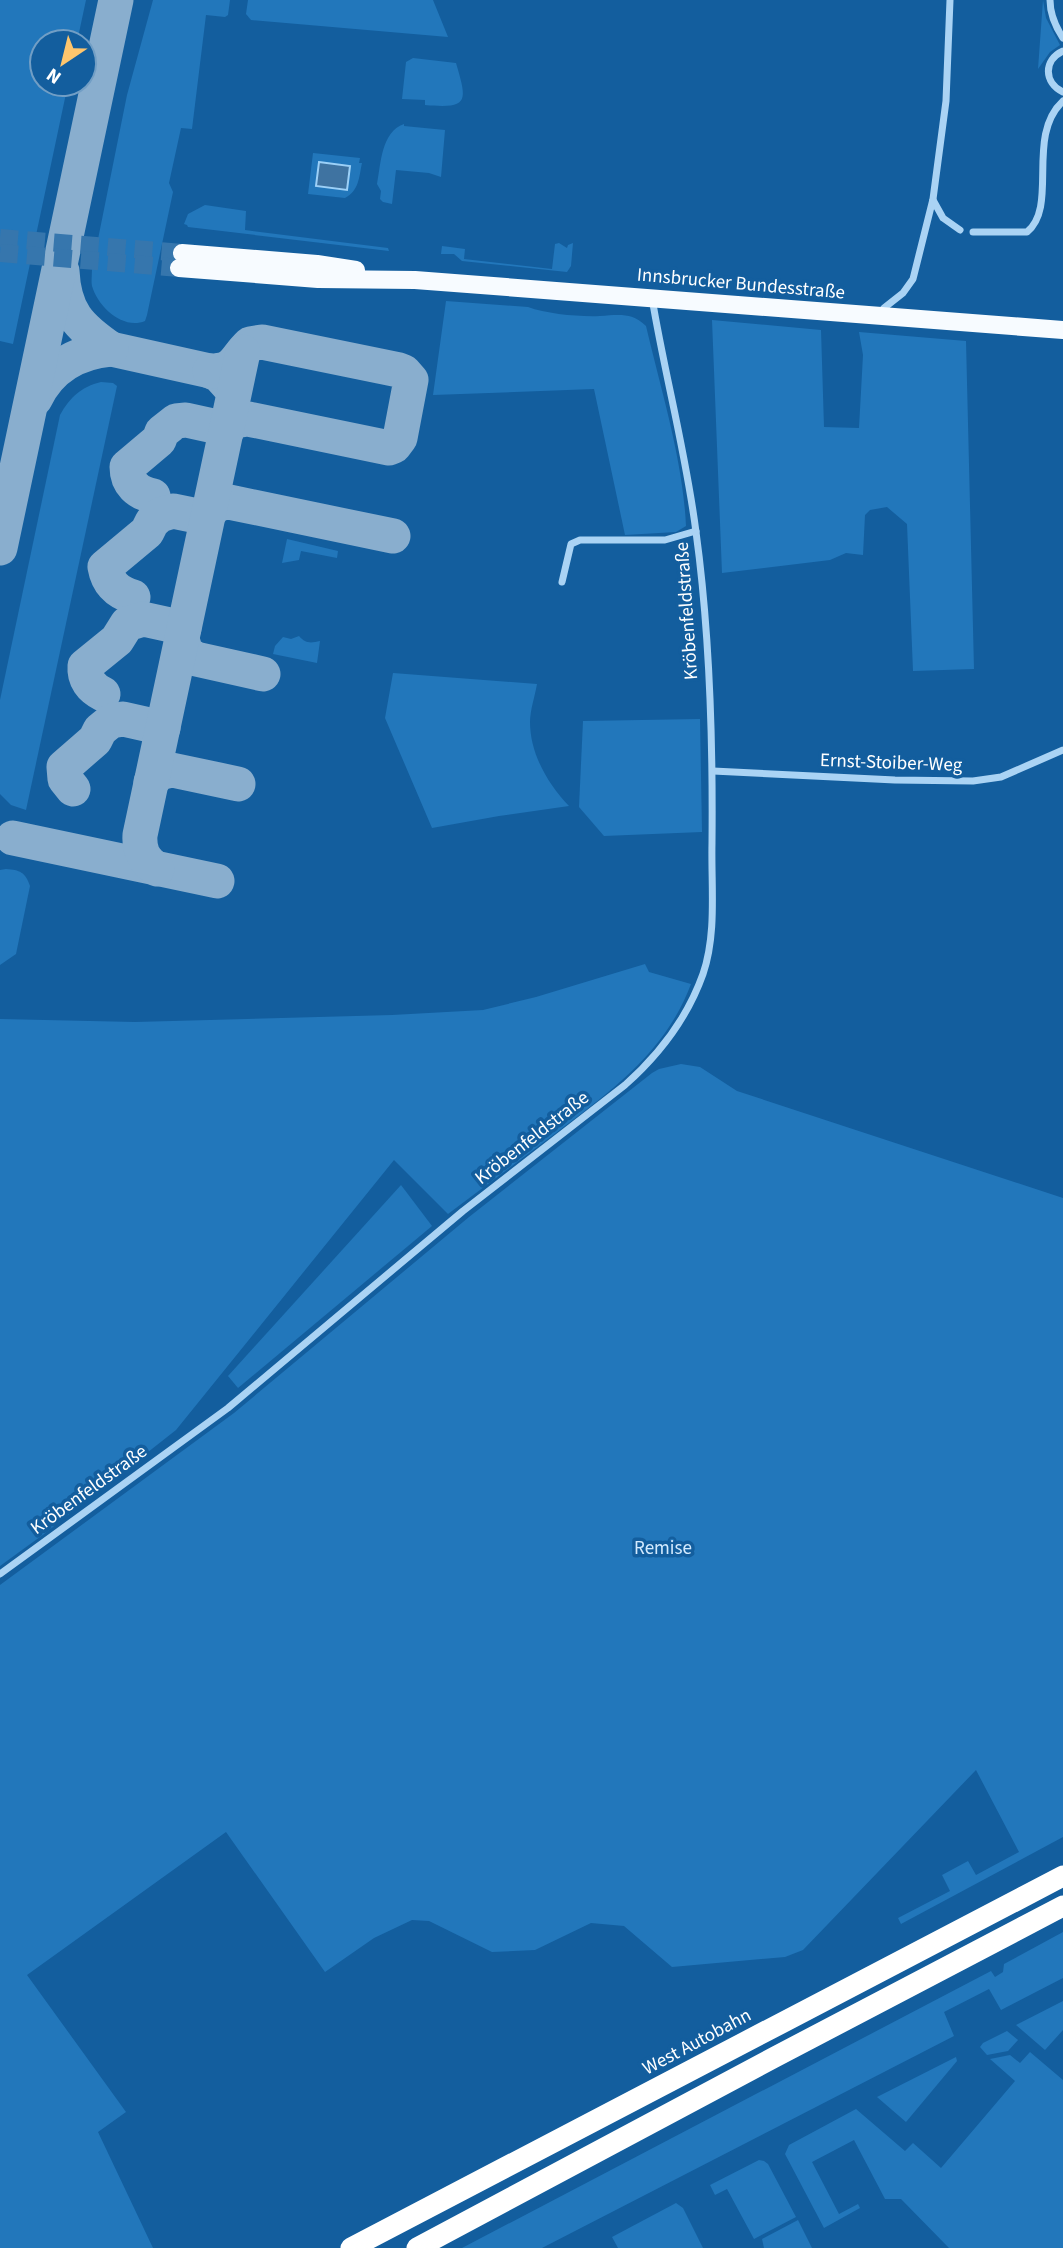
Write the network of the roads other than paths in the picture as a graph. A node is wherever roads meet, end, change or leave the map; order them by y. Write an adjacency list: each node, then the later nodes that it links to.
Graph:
1 (950, 0): 7 (street)
2 (1050, 0): 3 (street)
3 (1063, 38)
4 (1063, 51): 5 (street)
5 (1063, 92)
6 (1063, 101): 9 (street)
7 (933, 199): 8 (street); 12 (street)
8 (960, 230)
9 (973, 232)
10 (181, 260): 11 (main road, Innsbrucker Bundesstraße)
11 (652, 297): 12 (main road, Innsbrucker Bundesstraße); 14 (street, Kröbenfeldstraße)
12 (878, 312): 13 (main road, Innsbrucker Bundesstraße)
13 (1063, 330)
14 (696, 531): 15 (street, Kröbenfeldstraße); 17 (street, Kröbenfeldstraße)
15 (562, 582)
16 (1063, 750): 17 (street, Ernst-Stoiber-Weg)
17 (713, 771): 18 (street, Kröbenfeldstraße)
18 (0, 1574)
19 (1063, 1875): 21 (highway, West Autobahn)
20 (1063, 1906): 22 (highway)
21 (351, 2248)
22 (416, 2248)

